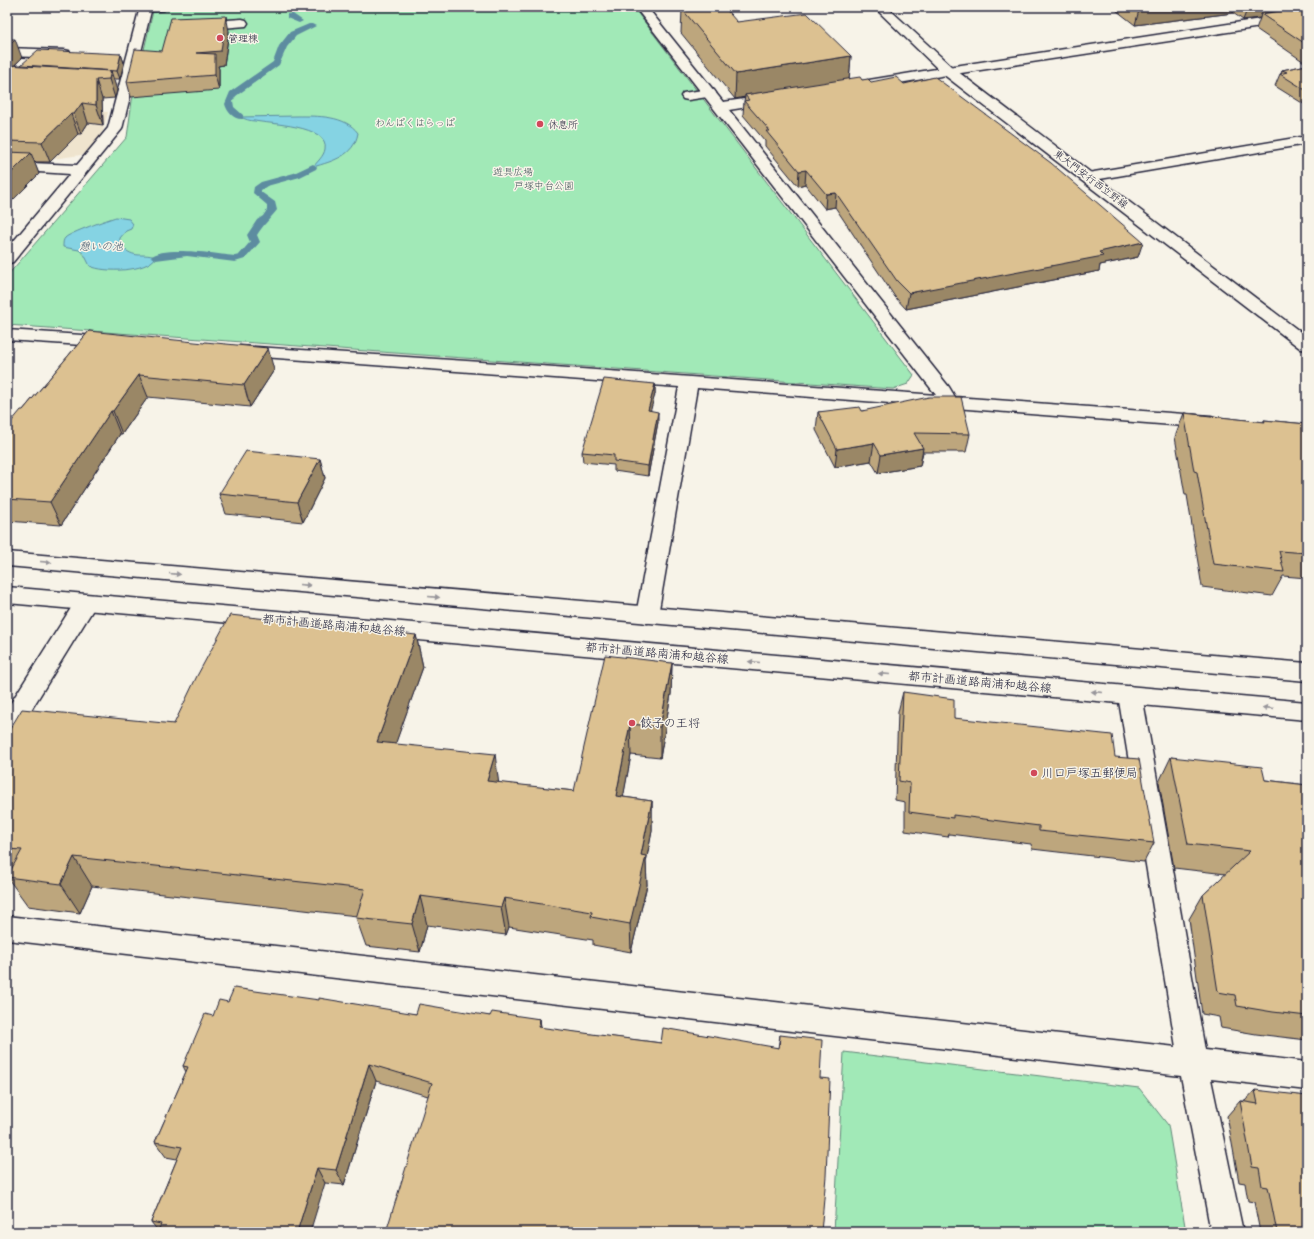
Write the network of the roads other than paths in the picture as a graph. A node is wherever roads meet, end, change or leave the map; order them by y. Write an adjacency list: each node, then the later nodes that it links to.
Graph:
1 (151, 7): 13 (street)
2 (641, 7): 15 (street)
3 (880, 7): 11 (street, 東大門安行西立野線)
4 (1307, 16): 11 (street)
5 (186, 26): 6 (street)
6 (243, 37)
7 (7, 52): 8 (street)
8 (37, 53): 9 (street); 10 (street)
9 (75, 55)
10 (26, 63)
11 (948, 71): 14 (street); 22 (street, 東大門安行西立野線)
12 (111, 84): 13 (street)
13 (126, 85): 21 (street)
14 (859, 85)
15 (709, 93): 16 (street); 18 (street)
16 (688, 96)
17 (789, 96): 18 (street)
18 (719, 107): 29 (street)
19 (1307, 140): 22 (street)
20 (7, 166): 21 (street)
21 (80, 170): 23 (street)
22 (1088, 177): 26 (street, 東大門安行西立野線)
23 (7, 259)
24 (7, 335): 25 (street)
25 (126, 343)
26 (1307, 345)
27 (220, 350): 28 (street)
28 (688, 383): 29 (street); 34 (street)
29 (948, 402): 30 (street)
30 (1229, 424)
31 (7, 559): 34 (street, one-way to 34)
32 (7, 595): 33 (street, 都市計画道路南浦和越谷線)
33 (86, 603): 36 (street, 都市計画道路南浦和越谷線, one-way to 33); 38 (street)
34 (647, 616): 35 (street)
35 (1307, 672)
36 (1130, 695): 37 (street, 都市計画道路南浦和越谷線, one-way to 36); 40 (street)
37 (1307, 711)
38 (7, 729)
39 (7, 928): 40 (street)
40 (1193, 1062): 41 (street); 42 (street)
41 (1307, 1076)
42 (1227, 1232)

